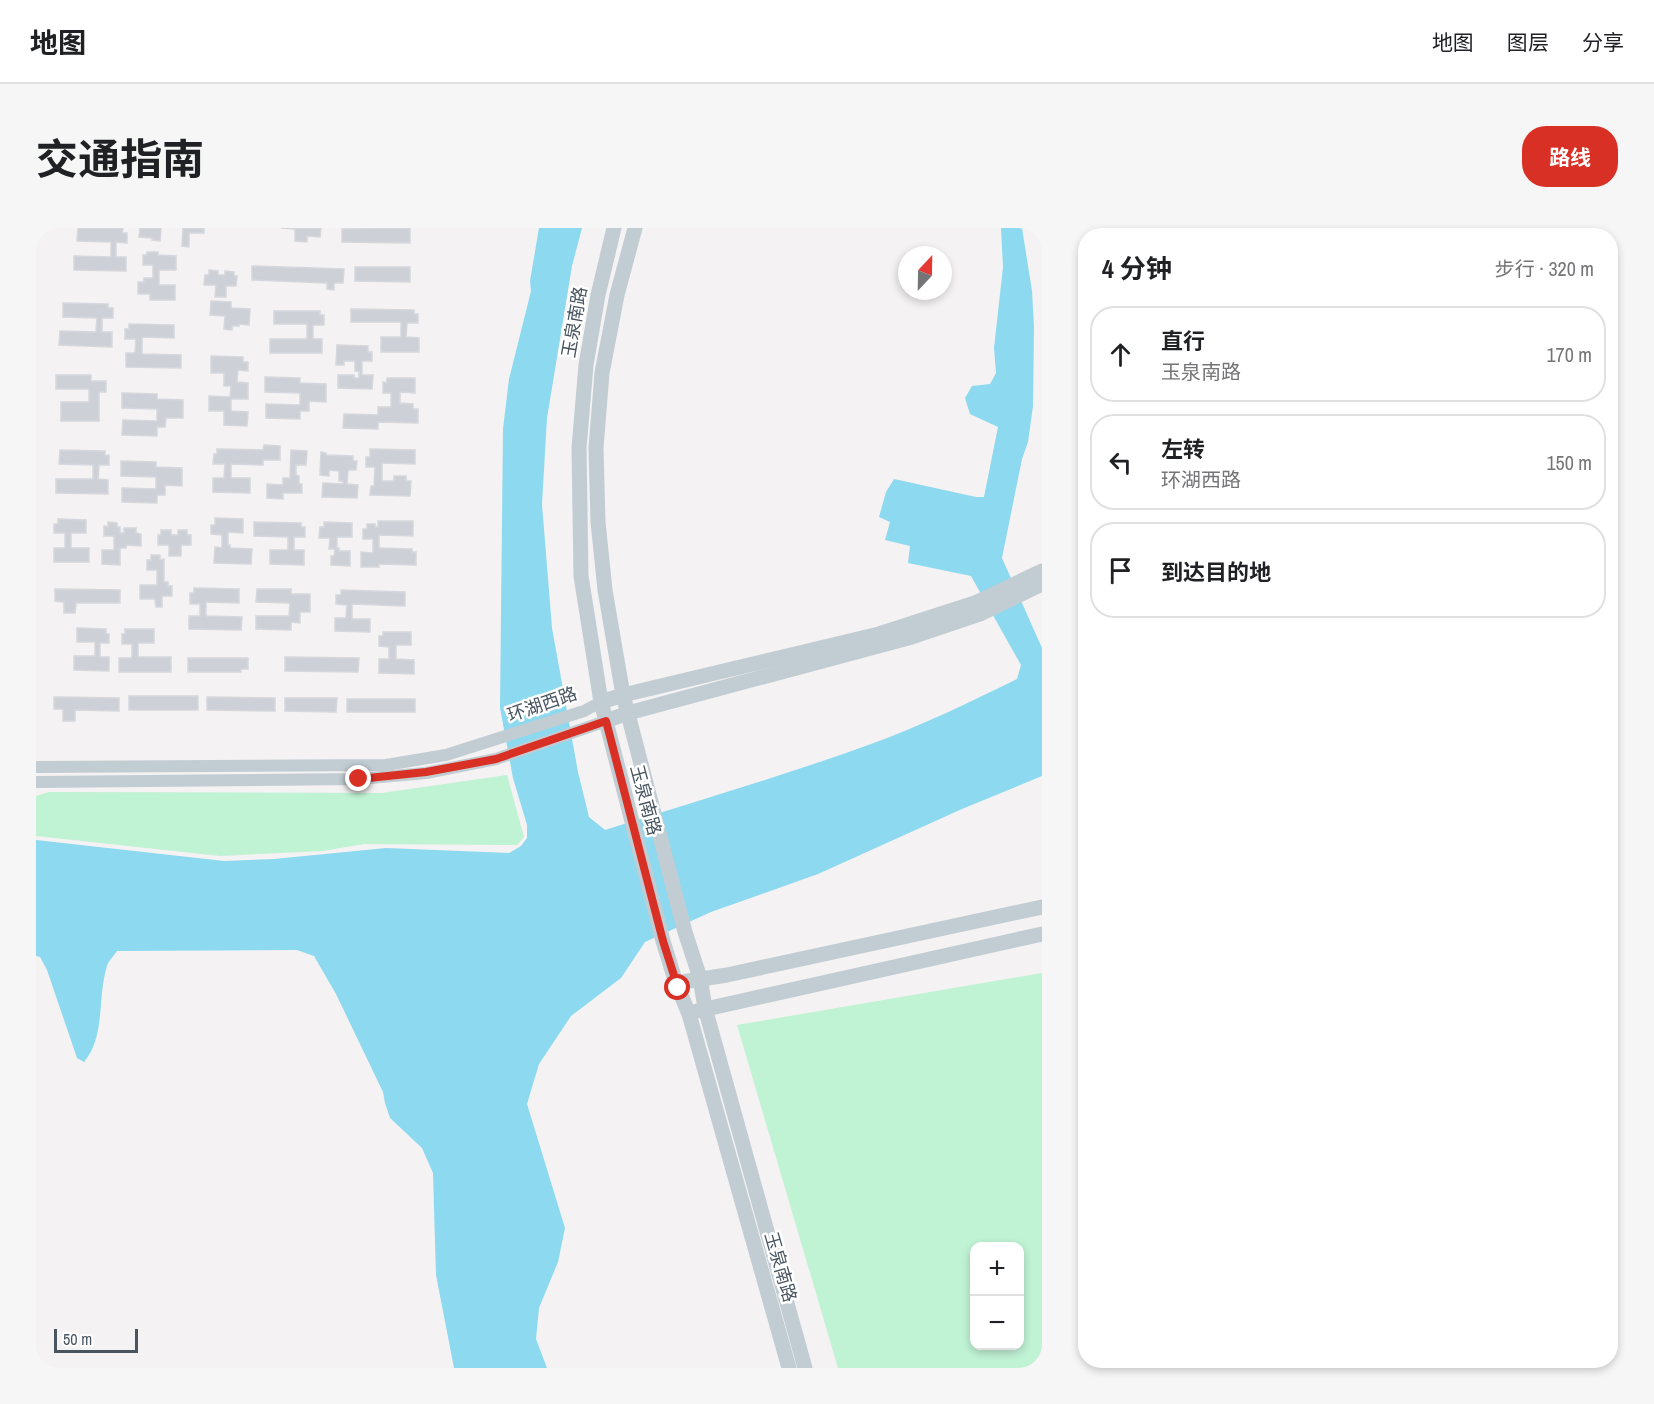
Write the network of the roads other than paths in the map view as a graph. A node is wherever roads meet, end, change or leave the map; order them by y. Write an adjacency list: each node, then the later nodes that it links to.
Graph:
1 (614, 228): 8 (street, 玉泉南路)
2 (635, 228): 7 (street, 玉泉南路)
3 (1042, 571): 5 (street, 环湖西路)
4 (1042, 584): 5 (street, 环湖西路)
5 (1014, 593): 6 (street, 环湖西路)
6 (977, 609): 7 (street, 环湖西路); 9 (street, 环湖西路)
7 (623, 695): 8 (street, 环湖西路); 9 (street, 玉泉南路)
8 (601, 702): 10 (street, 玉泉南路); 11 (street, 环湖西路)
9 (628, 713): 10 (street, 环湖西路); 15 (street, 玉泉南路)
10 (606, 721): 12 (street, 环湖西路); 16 (street, 玉泉南路)
11 (36, 768)
12 (36, 782)
13 (1042, 907): 15 (street)
14 (1042, 934): 17 (street)
15 (700, 978): 16 (street); 17 (street, 玉泉南路)
16 (676, 983): 18 (street, 玉泉南路)
17 (705, 1008): 18 (street); 20 (street, 玉泉南路)
18 (689, 1014): 19 (street, 玉泉南路)
19 (789, 1368)
20 (805, 1368)

